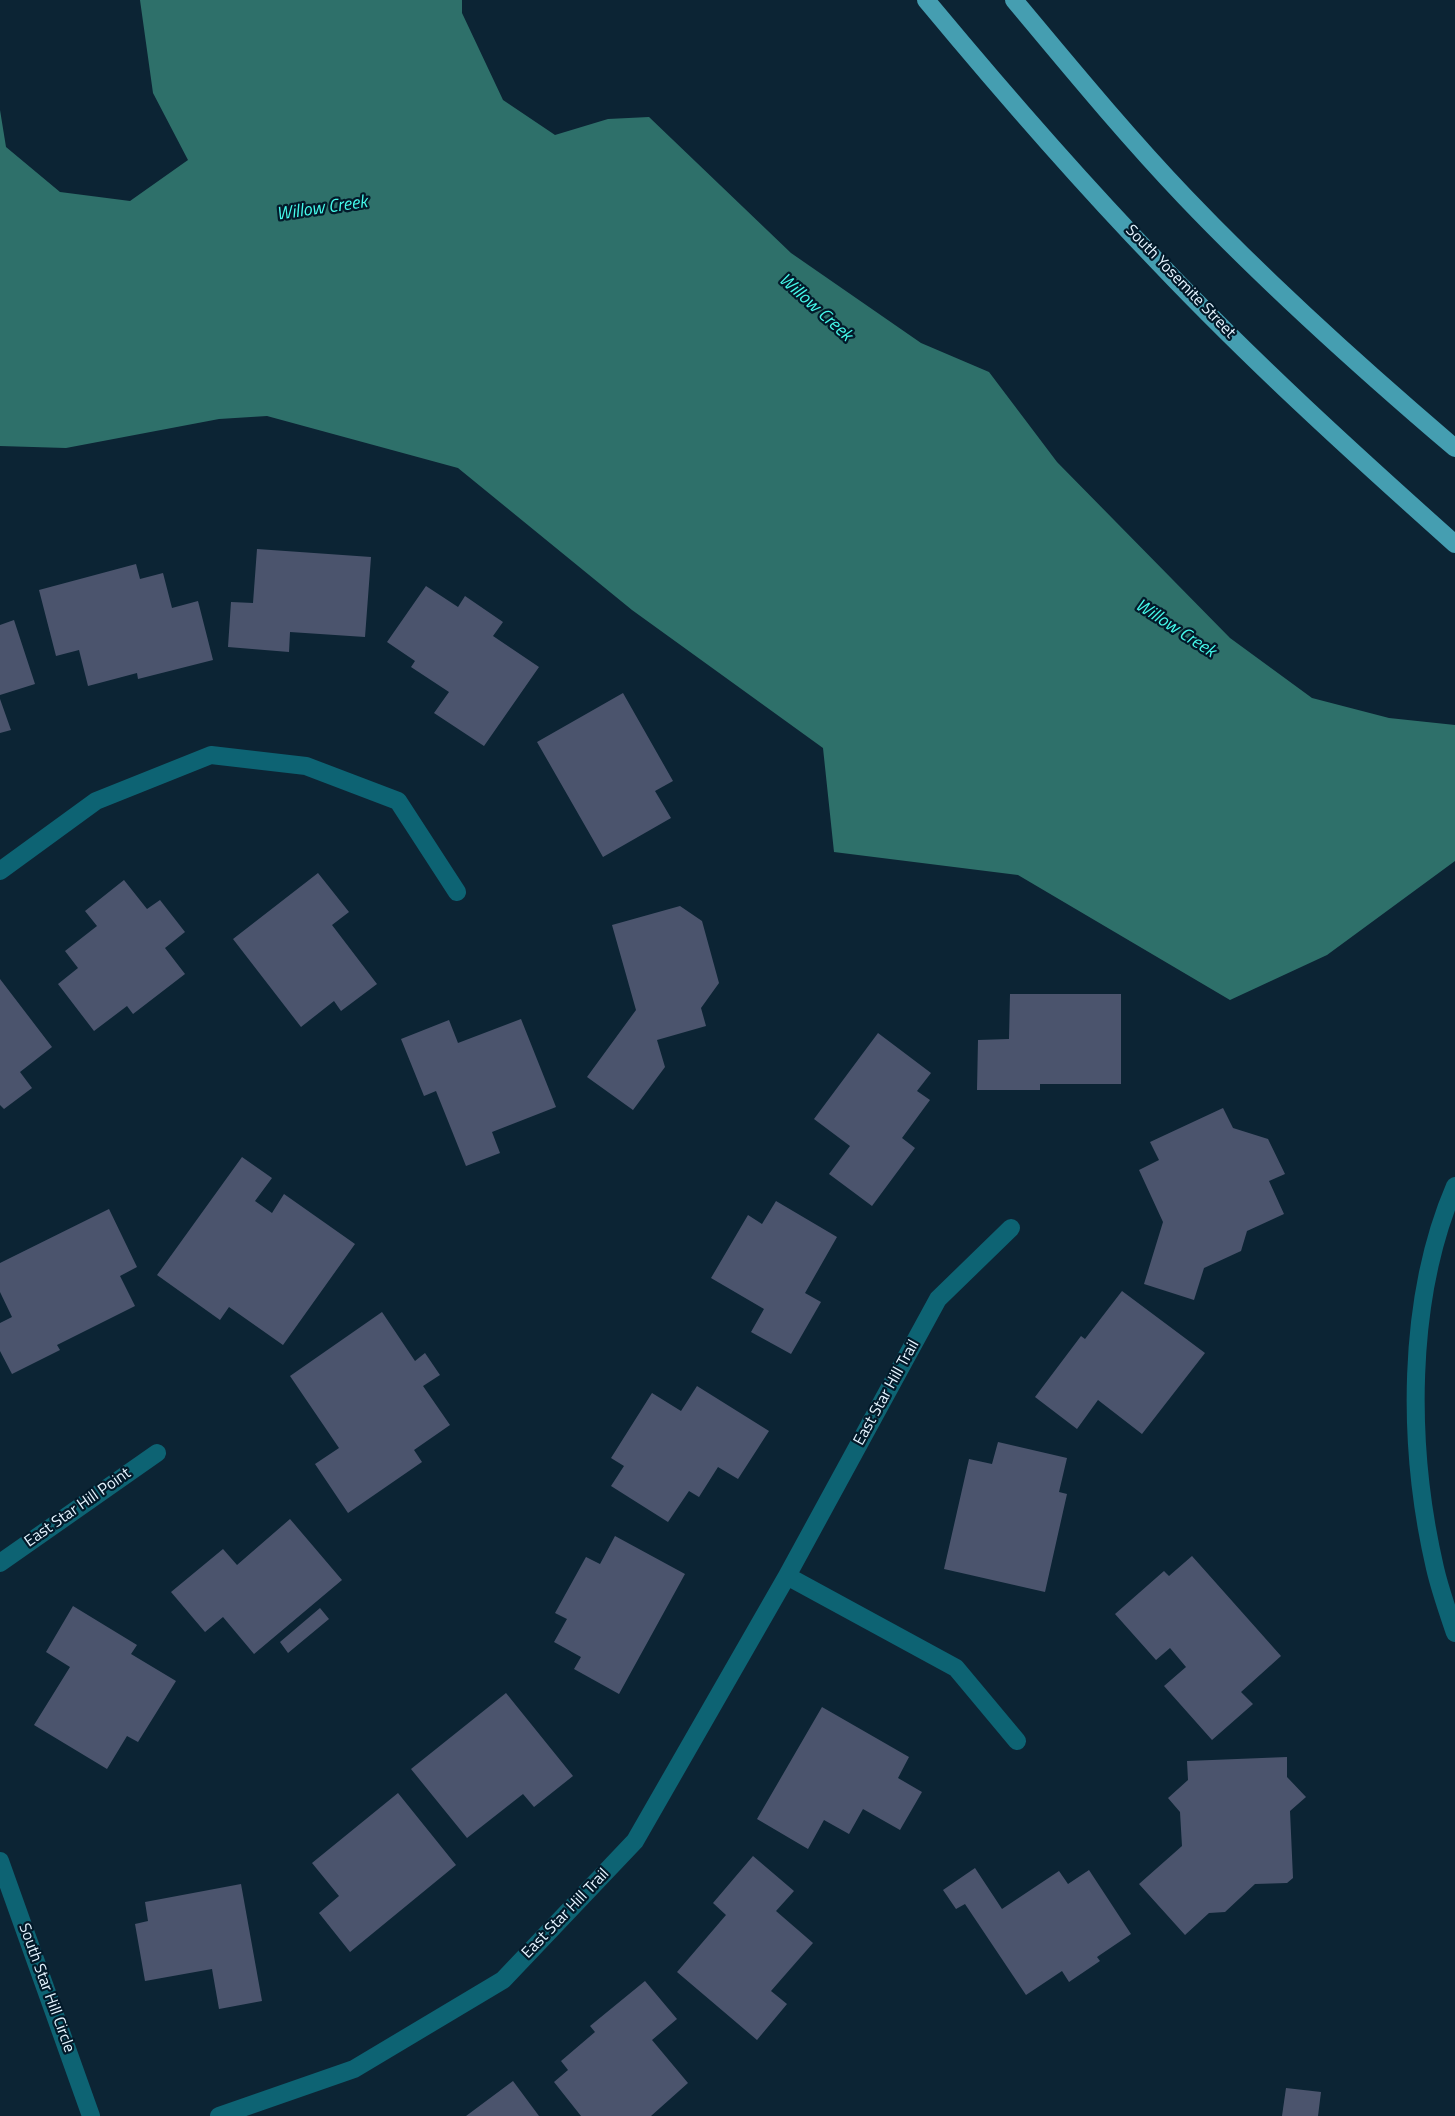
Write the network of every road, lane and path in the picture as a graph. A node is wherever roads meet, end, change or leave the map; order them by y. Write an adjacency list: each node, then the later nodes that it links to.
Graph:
1 (926, 0): 4 (main road, South Yosemite Street)
2 (1014, 0): 3 (main road)
3 (1455, 448)
4 (1455, 544)
5 (0, 871): 6 (street)
6 (457, 892)
7 (1455, 1186): 12 (street)
8 (1011, 1228): 11 (street, East Star Hill Trail)
9 (157, 1453): 10 (street, East Star Hill Point)
10 (0, 1563)
11 (787, 1576): 13 (street); 16 (street, East Star Hill Trail)
12 (1455, 1633)
13 (1017, 1741)
14 (0, 1861): 15 (street, South Star Hill Circle)
15 (91, 2116)
16 (219, 2116)

